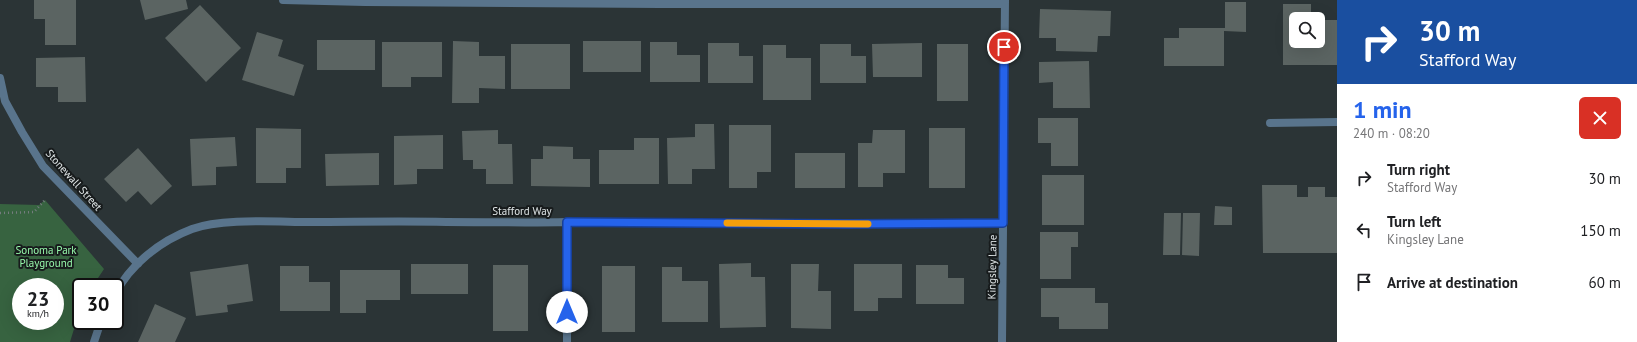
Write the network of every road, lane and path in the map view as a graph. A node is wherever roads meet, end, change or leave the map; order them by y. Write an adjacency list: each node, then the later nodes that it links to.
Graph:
1 (283, 0): 2 (street)
2 (1005, 2): 9 (street, Kingsley Lane)
3 (0, 78): 10 (street, Stonewall Street)
4 (1337, 122): 5 (street)
5 (1270, 123)
6 (45, 200): 7 (path)
7 (0, 213)
8 (567, 222): 9 (street, Stafford Way); 10 (street, Stafford Way); 14 (street)
9 (1003, 223): 15 (street, Kingsley Lane)
10 (138, 264): 11 (street, Stafford Way)
11 (124, 279)
12 (98, 330): 13 (street)
13 (94, 342)
14 (567, 342)
15 (1002, 342)

